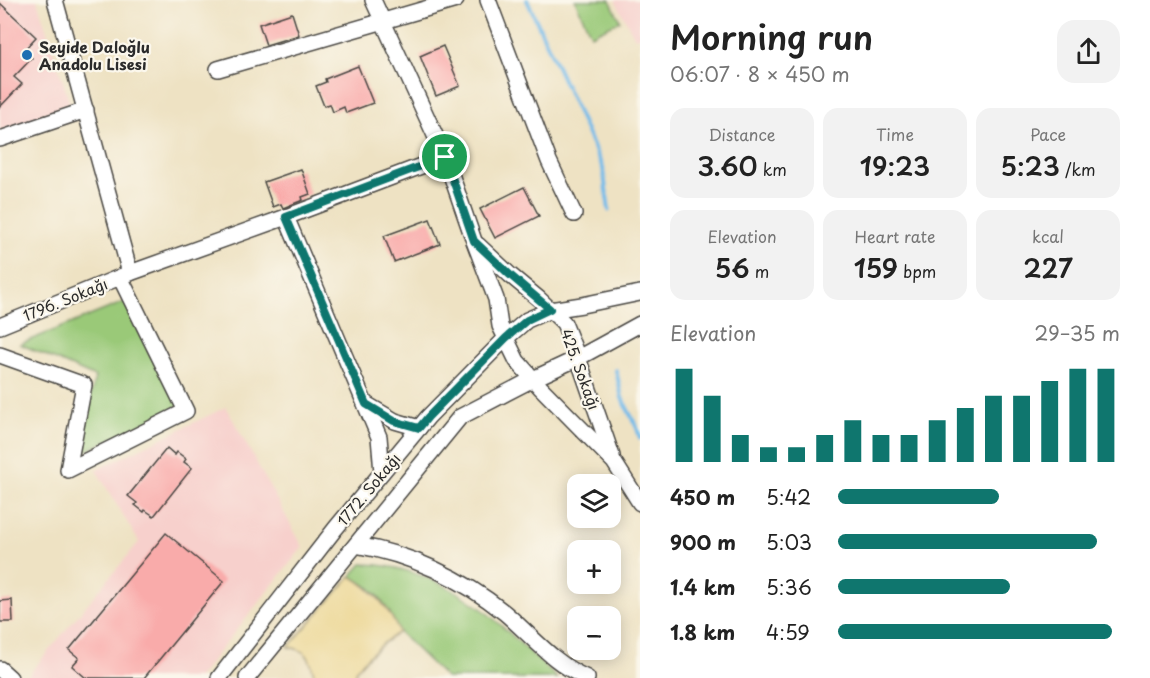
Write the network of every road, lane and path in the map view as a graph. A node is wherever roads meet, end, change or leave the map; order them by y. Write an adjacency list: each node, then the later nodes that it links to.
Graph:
1 (55, 0): 7 (street)
2 (373, 0): 5 (street, 425. Sokağı)
3 (456, 0): 5 (street)
4 (488, 0): 10 (street)
5 (383, 21): 6 (street); 9 (street, 425. Sokağı)
6 (218, 69)
7 (86, 110): 8 (street); 13 (street)
8 (0, 139)
9 (445, 157): 11 (street, 1796. Sokağı); 12 (street, 425. Sokağı)
10 (574, 214)
11 (286, 217): 13 (street, 1796. Sokağı); 22 (street)
12 (474, 241): 15 (street, 425. Sokağı); 18 (street, 425. Sokağı)
13 (125, 275): 17 (street, 1796. Sokağı); 19 (street)
14 (640, 293): 15 (street, 1772. Sokağı)
15 (550, 309): 18 (street, 1772. Sokağı); 20 (street, 425. Sokağı)
16 (640, 324): 20 (street, 1772. Sokağı)
17 (0, 326)
18 (506, 338): 21 (street, 425. Sokağı); 23 (street, 1772. Sokağı)
19 (0, 355)
20 (578, 358): 21 (street, 1772. Sokağı); 24 (street, 425. Sokağı)
21 (533, 379): 24 (street, 425. Sokağı); 27 (street, 1772. Sokağı)
22 (366, 404): 23 (street); 25 (street)
23 (419, 428): 25 (street, 1772. Sokağı)
24 (614, 462): 26 (street, 425. Sokağı)
25 (382, 472): 30 (street, 1772. Sokağı)
26 (640, 503)
27 (356, 545): 31 (street, 1772. Sokağı); 32 (street)
28 (0, 669): 29 (street)
29 (10, 678)
30 (219, 678)
31 (247, 678)
32 (587, 678)

